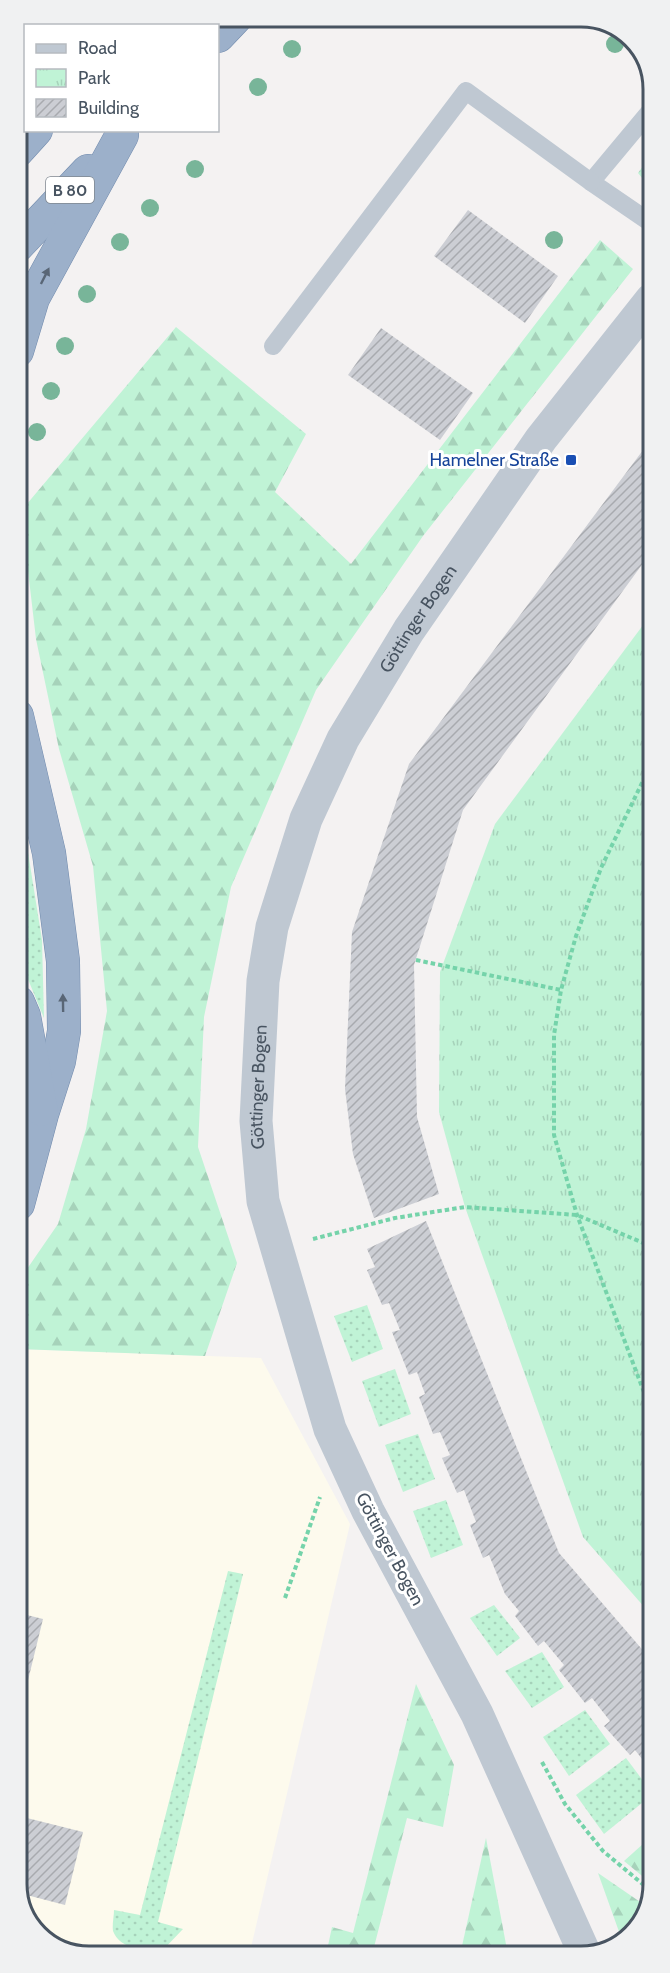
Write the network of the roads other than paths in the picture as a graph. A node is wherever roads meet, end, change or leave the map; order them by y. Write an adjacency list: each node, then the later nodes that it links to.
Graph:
1 (643, 120): 3 (lane)
2 (124, 133): 5 (highway, B 80); 7 (highway, one-way to 2)
3 (591, 182): 4 (lane); 8 (lane)
4 (643, 218)
5 (27, 235)
6 (643, 310): 13 (street, Göttinger Bogen)
7 (27, 318)
8 (273, 346)
9 (27, 759): 11 (highway, one-way to 9)
10 (27, 1032): 11 (highway)
11 (42, 1114): 12 (highway)
12 (27, 1170)
13 (581, 1946)

